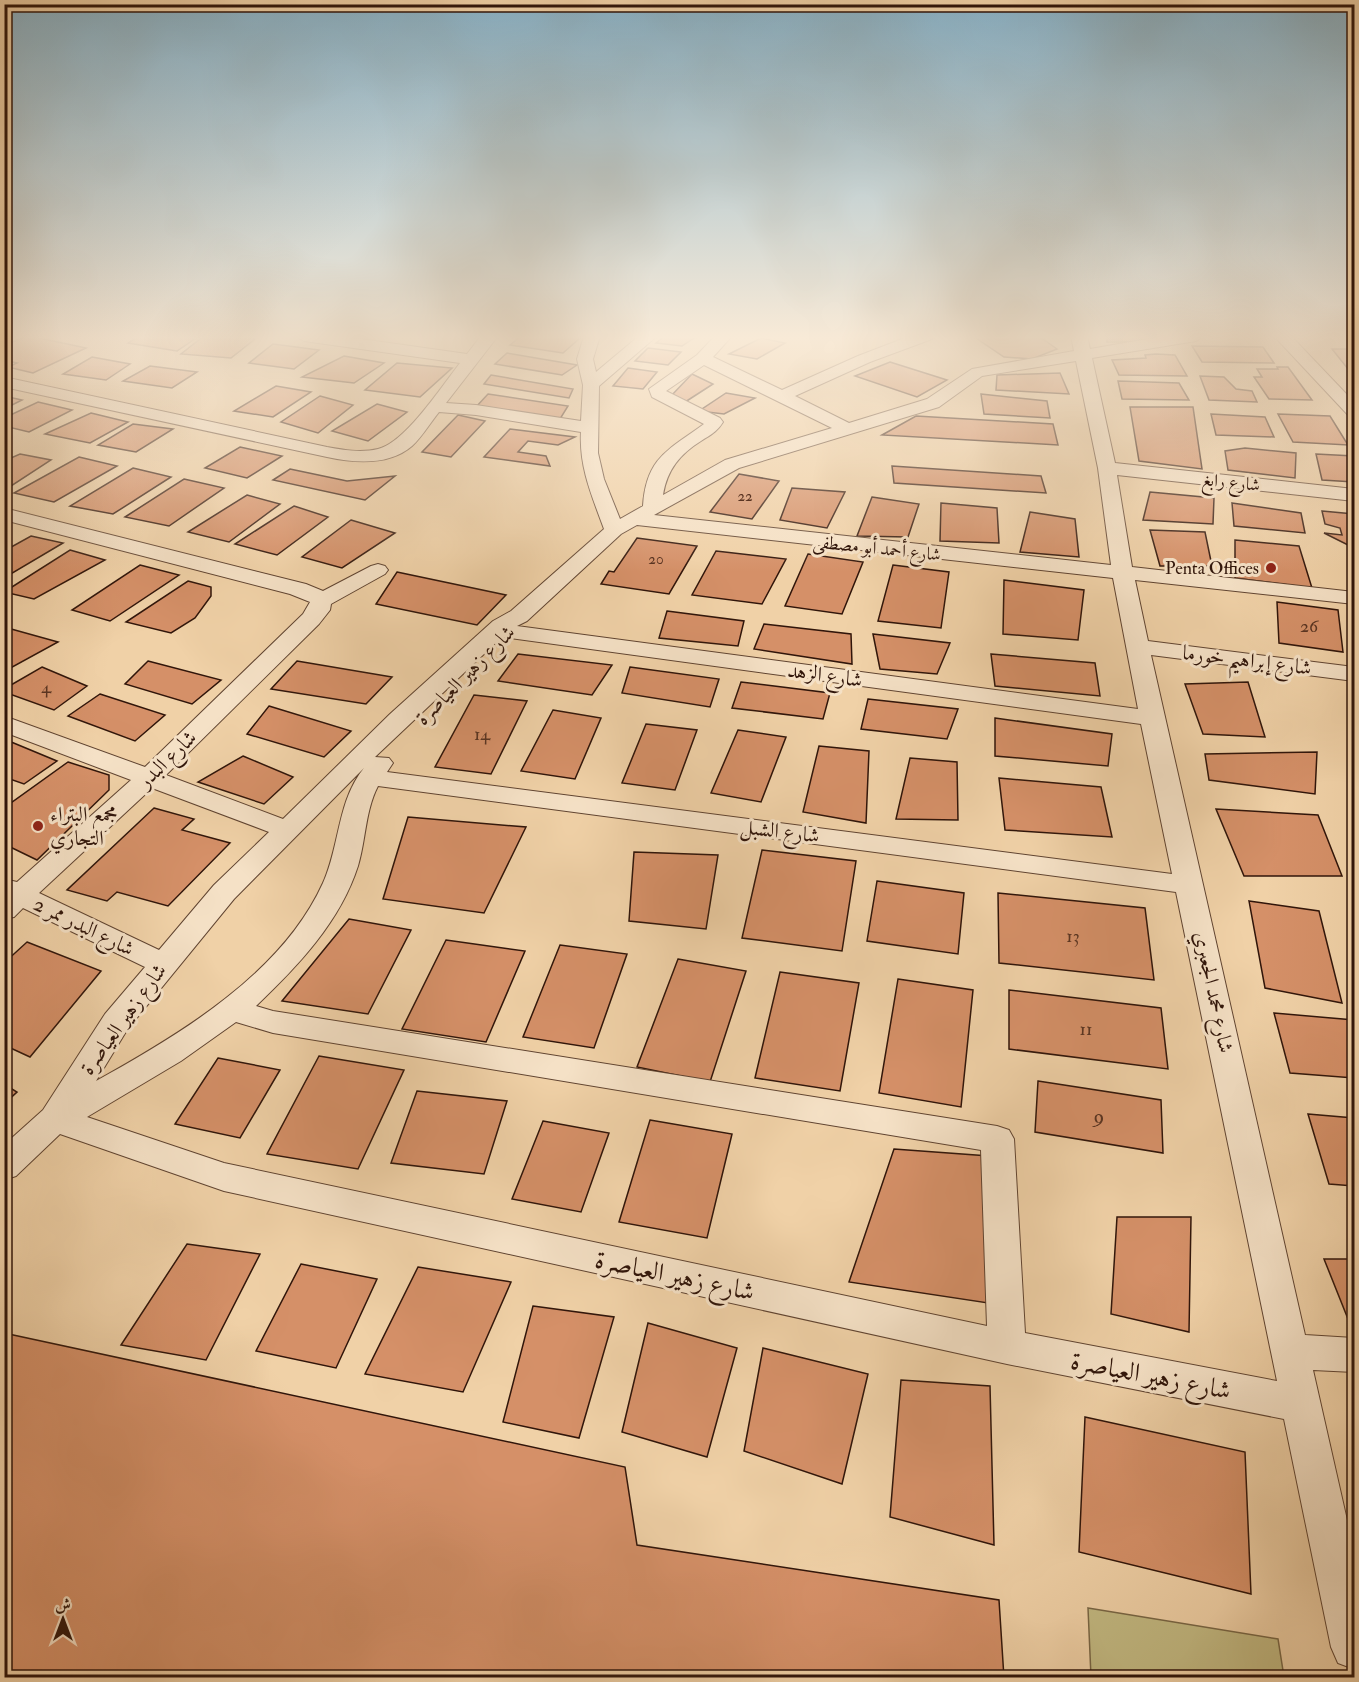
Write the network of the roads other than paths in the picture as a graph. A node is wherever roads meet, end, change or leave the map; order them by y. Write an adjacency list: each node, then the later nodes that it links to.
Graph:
1 (154, 414): 2 (street)
2 (428, 414)
3 (504, 414): 9 (street)
4 (590, 414): 9 (street)
5 (699, 414): 13 (street)
6 (817, 414): 10 (street)
7 (894, 414): 10 (street)
8 (1096, 414): 11 (street, شارع محمد الجعبري)
9 (590, 428): 15 (street)
10 (848, 429): 13 (street)
11 (1107, 468): 12 (street, شارع رابغ); 17 (street, شارع محمد الجعبري)
12 (1354, 495)
13 (653, 507): 15 (street)
14 (4, 514): 19 (street)
15 (623, 524): 17 (street, شارع أحمد أبو مصطفى); 20 (street)
16 (378, 570): 19 (street, شارع البدر)
17 (1123, 575): 18 (street, شارع أحمد أبو مصطفى); 21 (street, شارع محمد الجعبري)
18 (1354, 598)
19 (321, 601): 27 (street, شارع البدر)
20 (510, 626): 23 (street, شارع الزهد); 24 (street, شارع زهير العياصرة)
21 (1139, 647): 22 (street, شارع إبراهيم خورما); 23 (street, شارع محمد الجعبري)
22 (1354, 674)
23 (1152, 718): 29 (street, شارع محمد الجعبري)
24 (408, 722): 26 (street, شارع زهير العياصرة); 28 (street, شارع زهير العياصرة)
25 (4, 723): 27 (street)
26 (370, 777): 29 (street, شارع الشبل); 32 (street, شارع زهير العياصرة)
27 (147, 778): 28 (street); 30 (street, شارع البدر)
28 (285, 830): 31 (street, شارع زهير العياصرة)
29 (1190, 885): 36 (street, شارع محمد الجعبري)
30 (10, 898): 31 (street, شارع البدر ممر 2)
31 (163, 964): 33 (street, شارع زهير العياصرة)
32 (231, 1009): 33 (street, شارع زهير العياصرة); 35 (street)
33 (55, 1119): 34 (street, شارع زهير العياصرة); 35 (street, شارع زهير العياصرة)
34 (4, 1166)
35 (1007, 1347): 38 (street, شارع زهير العياصرة)
36 (1291, 1351): 37 (street); 38 (street, شارع محمد الجعبري)
37 (1354, 1355)
38 (1303, 1404): 39 (street, شارع محمد الجعبري)
39 (1354, 1647)

